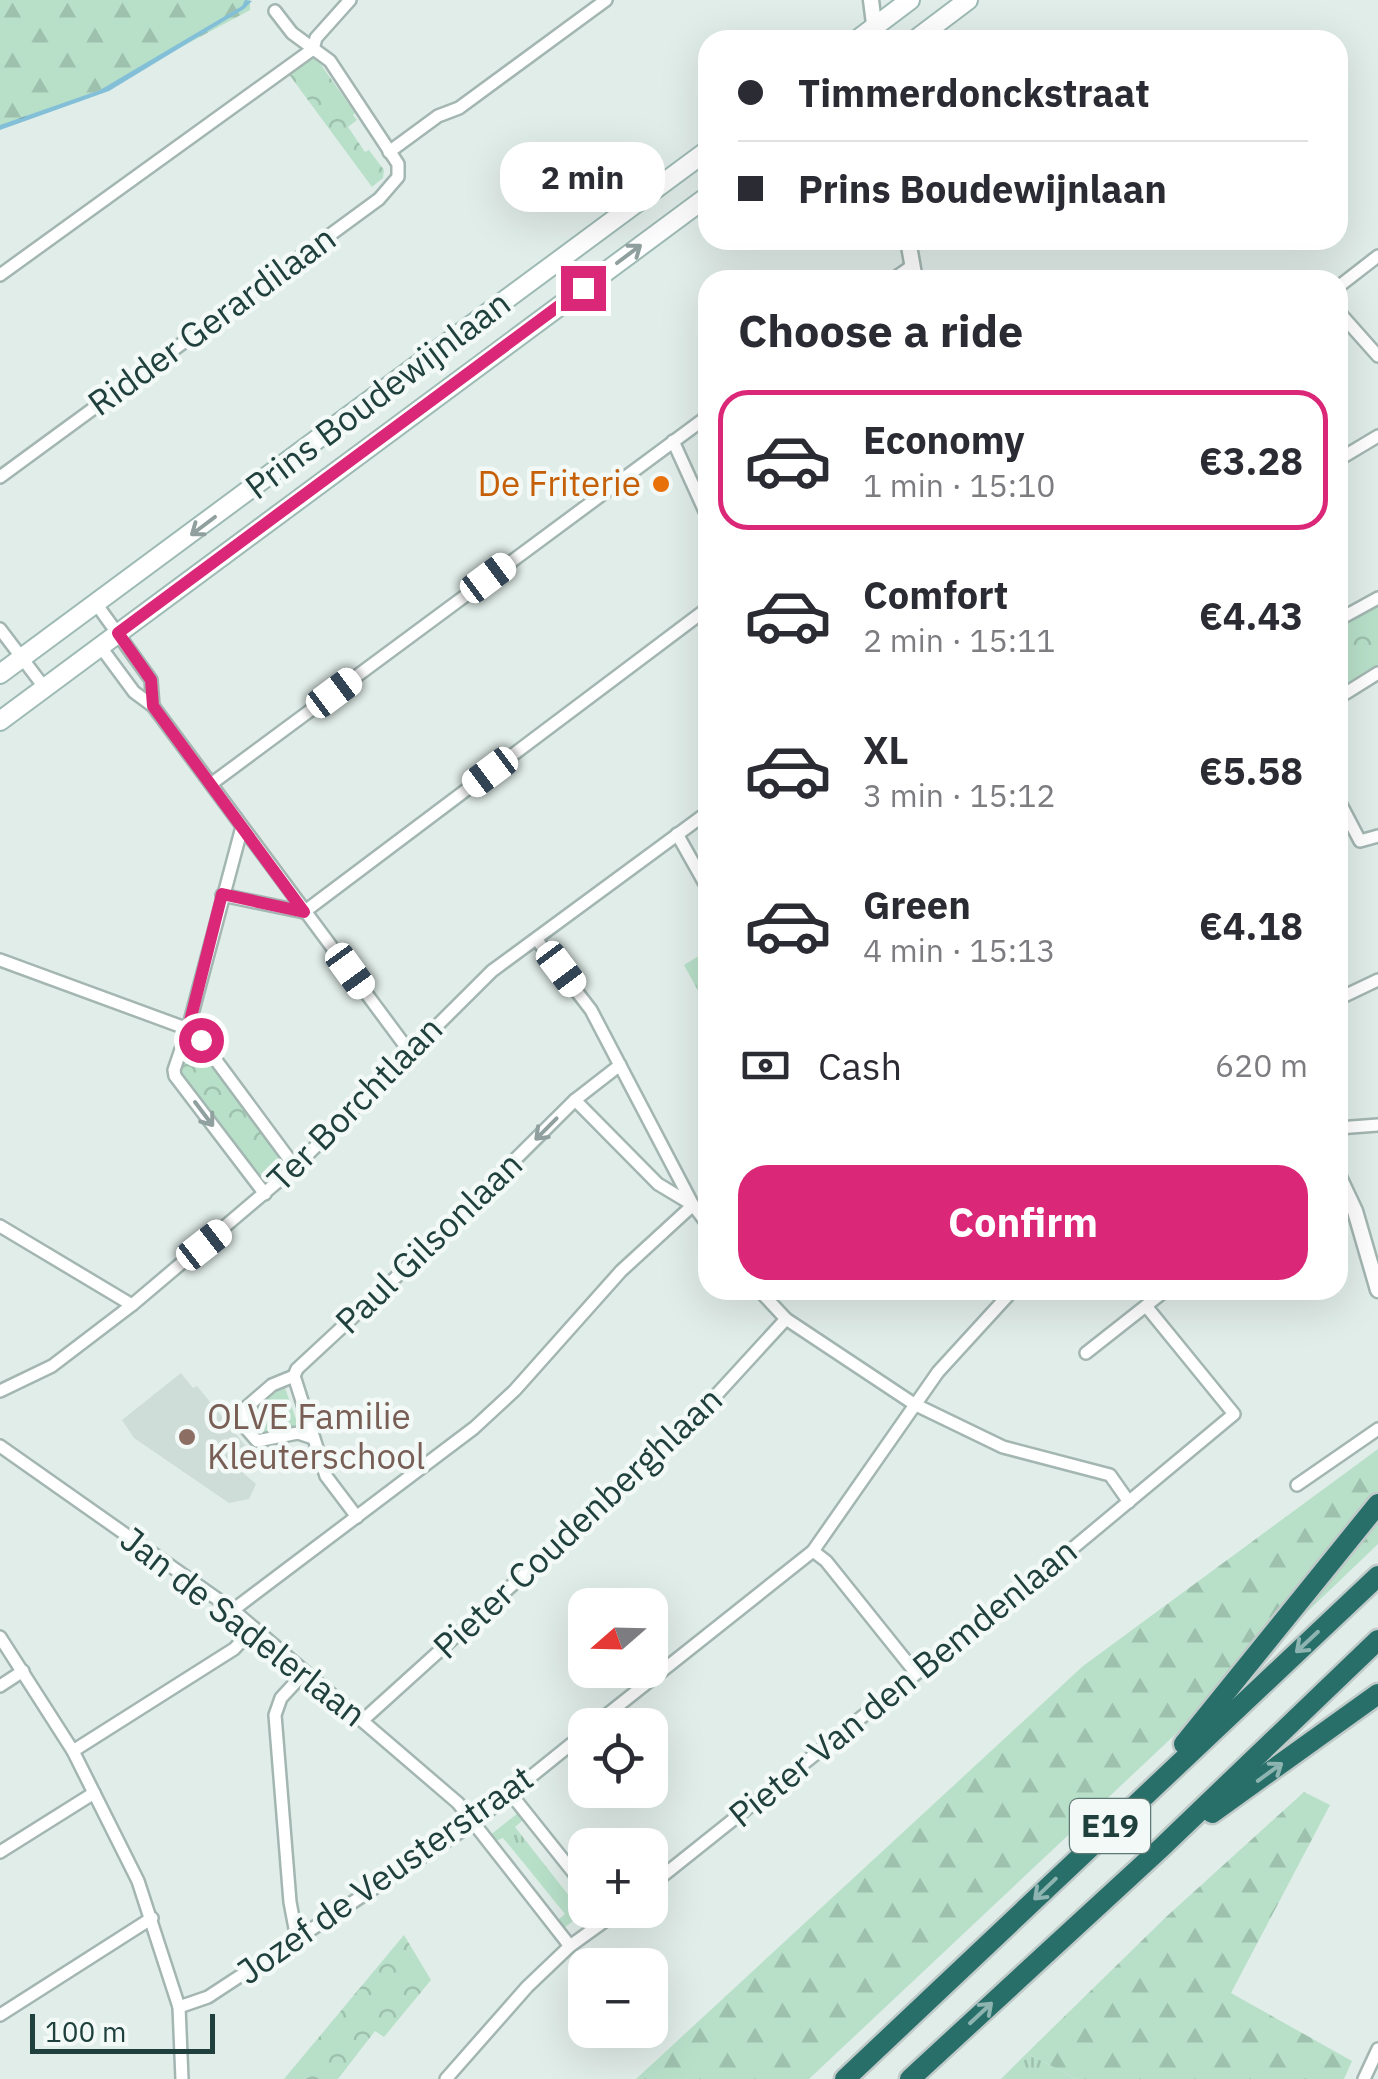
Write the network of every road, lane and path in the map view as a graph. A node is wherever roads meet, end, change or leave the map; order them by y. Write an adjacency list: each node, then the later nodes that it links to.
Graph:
1 (350, 0): 10 (street)
2 (606, 0): 11 (street)
3 (871, 0): 7 (street)
4 (910, 0): 8 (main road)
5 (968, 0): 9 (main road)
6 (274, 11): 10 (street)
7 (875, 30)
8 (879, 30)
9 (928, 30)
10 (312, 49): 11 (street); 15 (street)
11 (388, 152): 23 (street, Ridder Gerardilaan)
12 (698, 157): 26 (main road, Prins Boudewijnlaan, one-way to 26)
13 (698, 203): 30 (main road, Prins Boudewijnlaan, one-way to 13)
14 (1378, 256): 16 (street)
15 (0, 275)
16 (1348, 280)
17 (1348, 322): 18 (street)
18 (1378, 356)
19 (698, 423): 21 (street)
20 (1378, 436): 22 (street)
21 (674, 441): 24 (street); 39 (street)
22 (1348, 454)
23 (0, 478)
24 (698, 495)
25 (1378, 598): 27 (street)
26 (97, 605): 30 (street); 32 (main road, Prins Boudewijnlaan)
27 (1348, 614)
28 (698, 616): 47 (street)
29 (0, 628): 32 (street)
30 (120, 636): 31 (main road, Prins Boudewijnlaan); 37 (street)
31 (100, 646): 35 (main road, Prins Boudewijnlaan); 37 (street)
32 (22, 658): 34 (main road, Prins Boudewijnlaan); 35 (street)
33 (1378, 673): 36 (street)
34 (0, 674)
35 (44, 688): 38 (main road, Prins Boudewijnlaan)
36 (1348, 692)
37 (153, 706): 39 (street)
38 (0, 721)
39 (211, 784): 42 (street)
40 (1348, 818): 44 (street)
41 (698, 819): 43 (street, Ter Borchtlaan)
42 (242, 827): 46 (street); 47 (street)
43 (677, 834): 45 (street); 48 (street, Ter Borchtlaan)
44 (1378, 836)
45 (698, 871)
46 (222, 894): 47 (street); 52 (street)
47 (304, 912): 53 (street)
48 (537, 940): 53 (street, Ter Borchtlaan); 54 (street)
49 (0, 960): 52 (street)
50 (1378, 980): 51 (street)
51 (1348, 993)
52 (188, 1029): 58 (street); 59 (street, one-way to 59)
53 (409, 1051): 58 (street, Ter Borchtlaan)
54 (620, 1065): 55 (street, Paul Gilsonlaan); 61 (street)
55 (576, 1100): 61 (street); 72 (street, Paul Gilsonlaan, one-way to 72)
56 (1378, 1125): 57 (street)
57 (1348, 1127)
58 (295, 1167): 59 (street, Ter Borchtlaan)
59 (265, 1194): 68 (street, Ter Borchtlaan)
60 (1348, 1196): 64 (street)
61 (693, 1206): 62 (street); 81 (street)
62 (698, 1212)
63 (0, 1226): 68 (street)
64 (1378, 1290)
65 (768, 1300): 70 (street)
66 (1004, 1300): 74 (street)
67 (1154, 1300): 69 (street)
68 (132, 1304): 73 (street, Ter Borchtlaan)
69 (1146, 1306): 71 (street); 79 (street, Pieter Van den Bemdenlaan)
70 (786, 1319): 74 (street); 94 (street, Pieter Coudenberghlaan)
71 (1086, 1353)
72 (294, 1376): 76 (street); 76 (street, Paul Gilsonlaan)
73 (0, 1391)
74 (914, 1404): 79 (street); 82 (street)
75 (1378, 1429): 78 (street)
76 (314, 1438): 81 (street)
77 (0, 1446): 84 (street, Jan de Sadelerlaan)
78 (1297, 1485)
79 (1129, 1502): 90 (street, Pieter Van den Bemdenlaan)
80 (1378, 1504): 97 (highway)
81 (357, 1517): 84 (street)
82 (812, 1551): 90 (street); 93 (street)
83 (1378, 1576): 97 (highway, E19, one-way to 97)
84 (233, 1610): 85 (street, Jan de Sadelerlaan)
85 (254, 1628): 89 (street, Jan de Sadelerlaan); 96 (street)
86 (0, 1637): 88 (street)
87 (1378, 1640): 101 (highway, E19)
88 (23, 1671): 91 (street); 96 (street)
89 (305, 1672): 94 (street, Jan de Sadelerlaan); 107 (street)
90 (916, 1672): 104 (street, Pieter Van den Bemdenlaan)
91 (0, 1686)
92 (1378, 1694): 101 (highway, one-way to 92)
93 (615, 1708)
94 (363, 1720): 100 (street, Jan de Sadelerlaan)
95 (568, 1747): 99 (street, Jozef de Veusterstraat)
96 (73, 1751): 98 (street)
97 (1162, 1776): 114 (highway, E19, one-way to 114)
98 (94, 1793): 102 (street); 105 (street)
99 (510, 1794): 100 (street, Jozef de Veusterstraat); 103 (street)
100 (472, 1824): 107 (street, Jozef de Veusterstraat); 108 (street, Jan de Sadelerlaan)
101 (1161, 1848): 115 (highway, E19, one-way to 101)
102 (0, 1852)
103 (568, 1866)
104 (668, 1872)
105 (152, 1918): 109 (street); 110 (street)
106 (592, 1928): 108 (street)
107 (297, 1940): 109 (street, Jozef de Veusterstraat)
108 (570, 1946): 113 (street)
109 (179, 2007): 112 (street)
110 (0, 2014)
111 (1378, 2049): 116 (street)
112 (182, 2079)
113 (446, 2079)
114 (845, 2079)
115 (910, 2079)
116 (1364, 2079)

